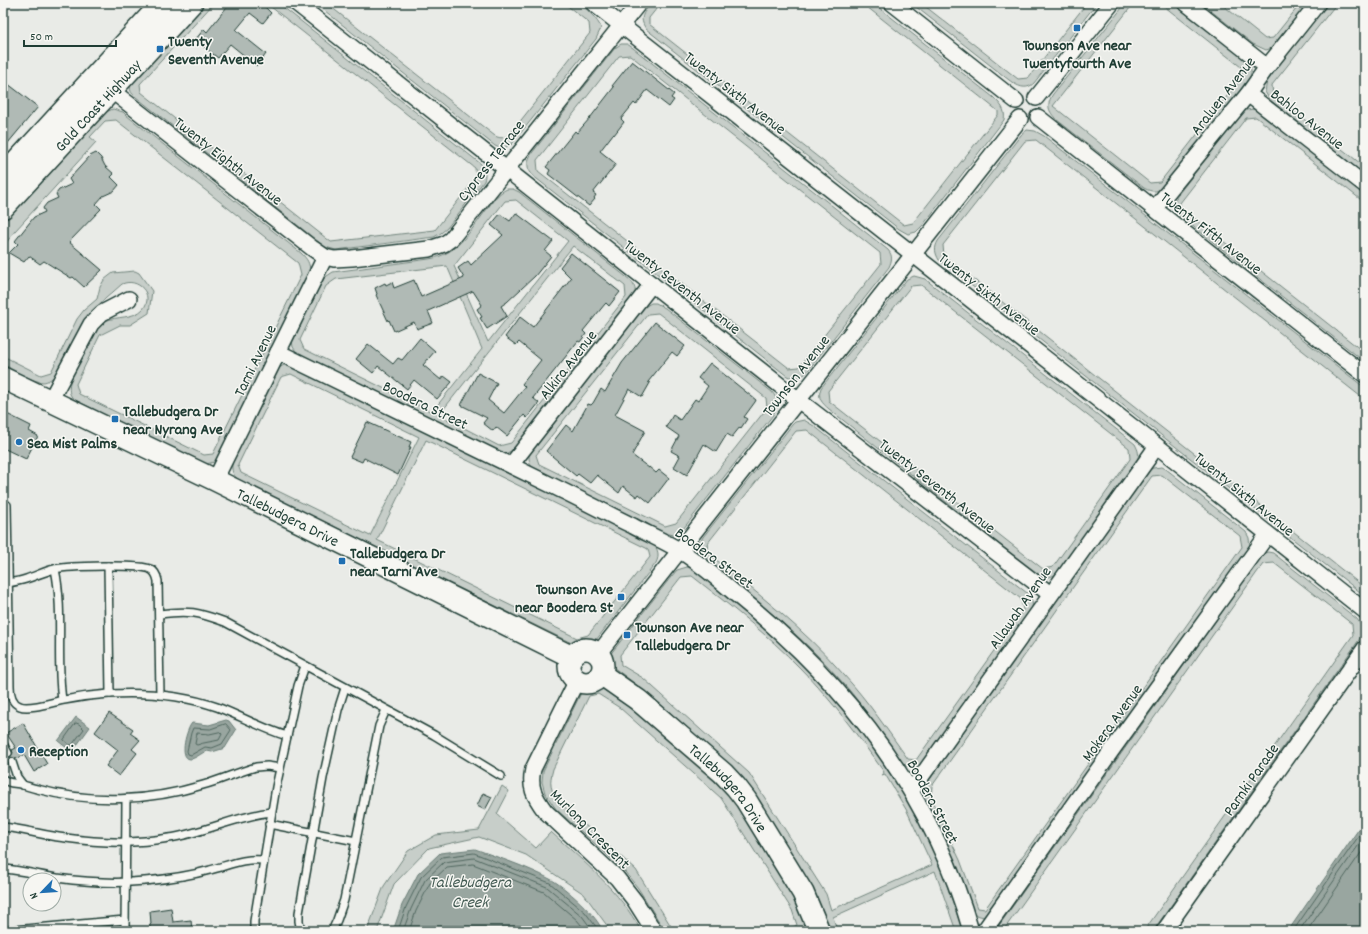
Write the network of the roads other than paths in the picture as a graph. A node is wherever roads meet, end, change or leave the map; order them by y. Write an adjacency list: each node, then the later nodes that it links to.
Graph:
1 (163, 3): 19 (highway, Gold Coast Highway)
2 (191, 3): 12 (highway, Gold Coast Highway)
3 (296, 3): 18 (street, Twenty Seventh Avenue)
4 (593, 3): 10 (street, Twenty Sixth Avenue)
5 (639, 3): 10 (street, Cypress Terrace)
6 (892, 3): 15 (street)
7 (1112, 3): 14 (street)
8 (1186, 3): 11 (street)
9 (1318, 3): 11 (street, Araluen Avenue)
10 (622, 25): 18 (street, Cypress Terrace); 23 (street, Twenty Sixth Avenue)
11 (1267, 67): 13 (street, Araluen Avenue)
12 (111, 90): 21 (highway, Gold Coast Highway); 24 (street, Twenty Eighth Avenue)
13 (1248, 94): 20 (street, Bahloo Avenue); 22 (street, Araluen Avenue)
14 (1036, 98): 15 (street); 16 (street)
15 (1016, 101): 17 (street)
16 (1038, 117): 17 (street); 22 (street, Twenty Fifth Avenue)
17 (1020, 119): 23 (street, Townson Avenue)
18 (506, 169): 24 (street, Cypress Terrace); 25 (street, Twenty Seventh Avenue)
19 (3, 177)
20 (1365, 185)
21 (3, 208)
22 (1154, 209): 28 (street, Twenty Fifth Avenue)
23 (912, 254): 30 (street, Townson Avenue); 32 (street, Twenty Sixth Avenue)
24 (325, 257): 27 (street, Tarni Avenue)
25 (652, 284): 30 (street, Twenty Seventh Avenue); 33 (street, Alkira Avenue)
26 (129, 299): 31 (street)
27 (278, 352): 33 (street, Boodera Street); 34 (street, Tarni Avenue)
28 (1365, 375)
29 (3, 378): 31 (street, Tallebudgera Drive)
30 (798, 400): 37 (street, Townson Avenue); 41 (street, Twenty Seventh Avenue)
31 (50, 401): 34 (street, Tallebudgera Drive)
32 (1157, 446): 36 (street, Twenty Sixth Avenue); 41 (street, Allawah Avenue)
33 (511, 465): 37 (street, Boodera Street)
34 (215, 480): 46 (street, Tallebudgera Drive)
35 (7, 505): 40 (lane)
36 (1268, 534): 42 (street, Twenty Sixth Avenue); 83 (street, Mokera Avenue)
37 (680, 551): 45 (street, Townson Avenue); 63 (street, Boodera Street)
38 (108, 566): 39 (lane); 43 (lane); 51 (lane)
39 (54, 569): 40 (lane); 53 (lane)
40 (8, 583): 53 (lane)
41 (1050, 594): 63 (street, Allawah Avenue)
42 (1365, 611)
43 (160, 614): 47 (lane); 52 (lane)
44 (1365, 648): 84 (street, Parnki Parade)
45 (598, 654): 46 (street); 48 (street)
46 (572, 657): 49 (street)
47 (305, 666): 50 (lane); 55 (lane)
48 (601, 674): 49 (street); 81 (street, Tallebudgera Drive)
49 (577, 680): 80 (street, Murlong Crescent)
50 (345, 688): 54 (lane); 68 (lane)
51 (110, 694): 52 (lane); 53 (lane)
52 (160, 695): 55 (lane)
53 (62, 700)
54 (386, 710): 60 (lane); 69 (lane)
55 (287, 736): 59 (lane)
56 (3, 744): 57 (lane)
57 (8, 753)
58 (12, 762): 62 (lane)
59 (280, 768): 64 (lane); 65 (lane)
60 (501, 776)
61 (3, 779): 62 (lane)
62 (23, 785): 64 (lane)
63 (911, 790): 82 (street, Boodera Street)
64 (126, 799): 70 (lane)
65 (272, 812): 66 (lane); 70 (lane)
66 (269, 824): 68 (lane); 71 (lane)
67 (3, 827): 70 (lane)
68 (312, 833): 69 (lane); 78 (lane)
69 (356, 841): 79 (lane)
70 (125, 842): 73 (lane)
71 (263, 860): 73 (lane); 77 (lane)
72 (3, 869): 73 (lane)
73 (125, 882): 74 (lane)
74 (125, 920): 75 (lane); 76 (lane)
75 (3, 930)
76 (125, 931)
77 (254, 931)
78 (300, 931)
79 (332, 931)
80 (654, 931)
81 (819, 931)
82 (971, 931)
83 (984, 931)
84 (1164, 931)

